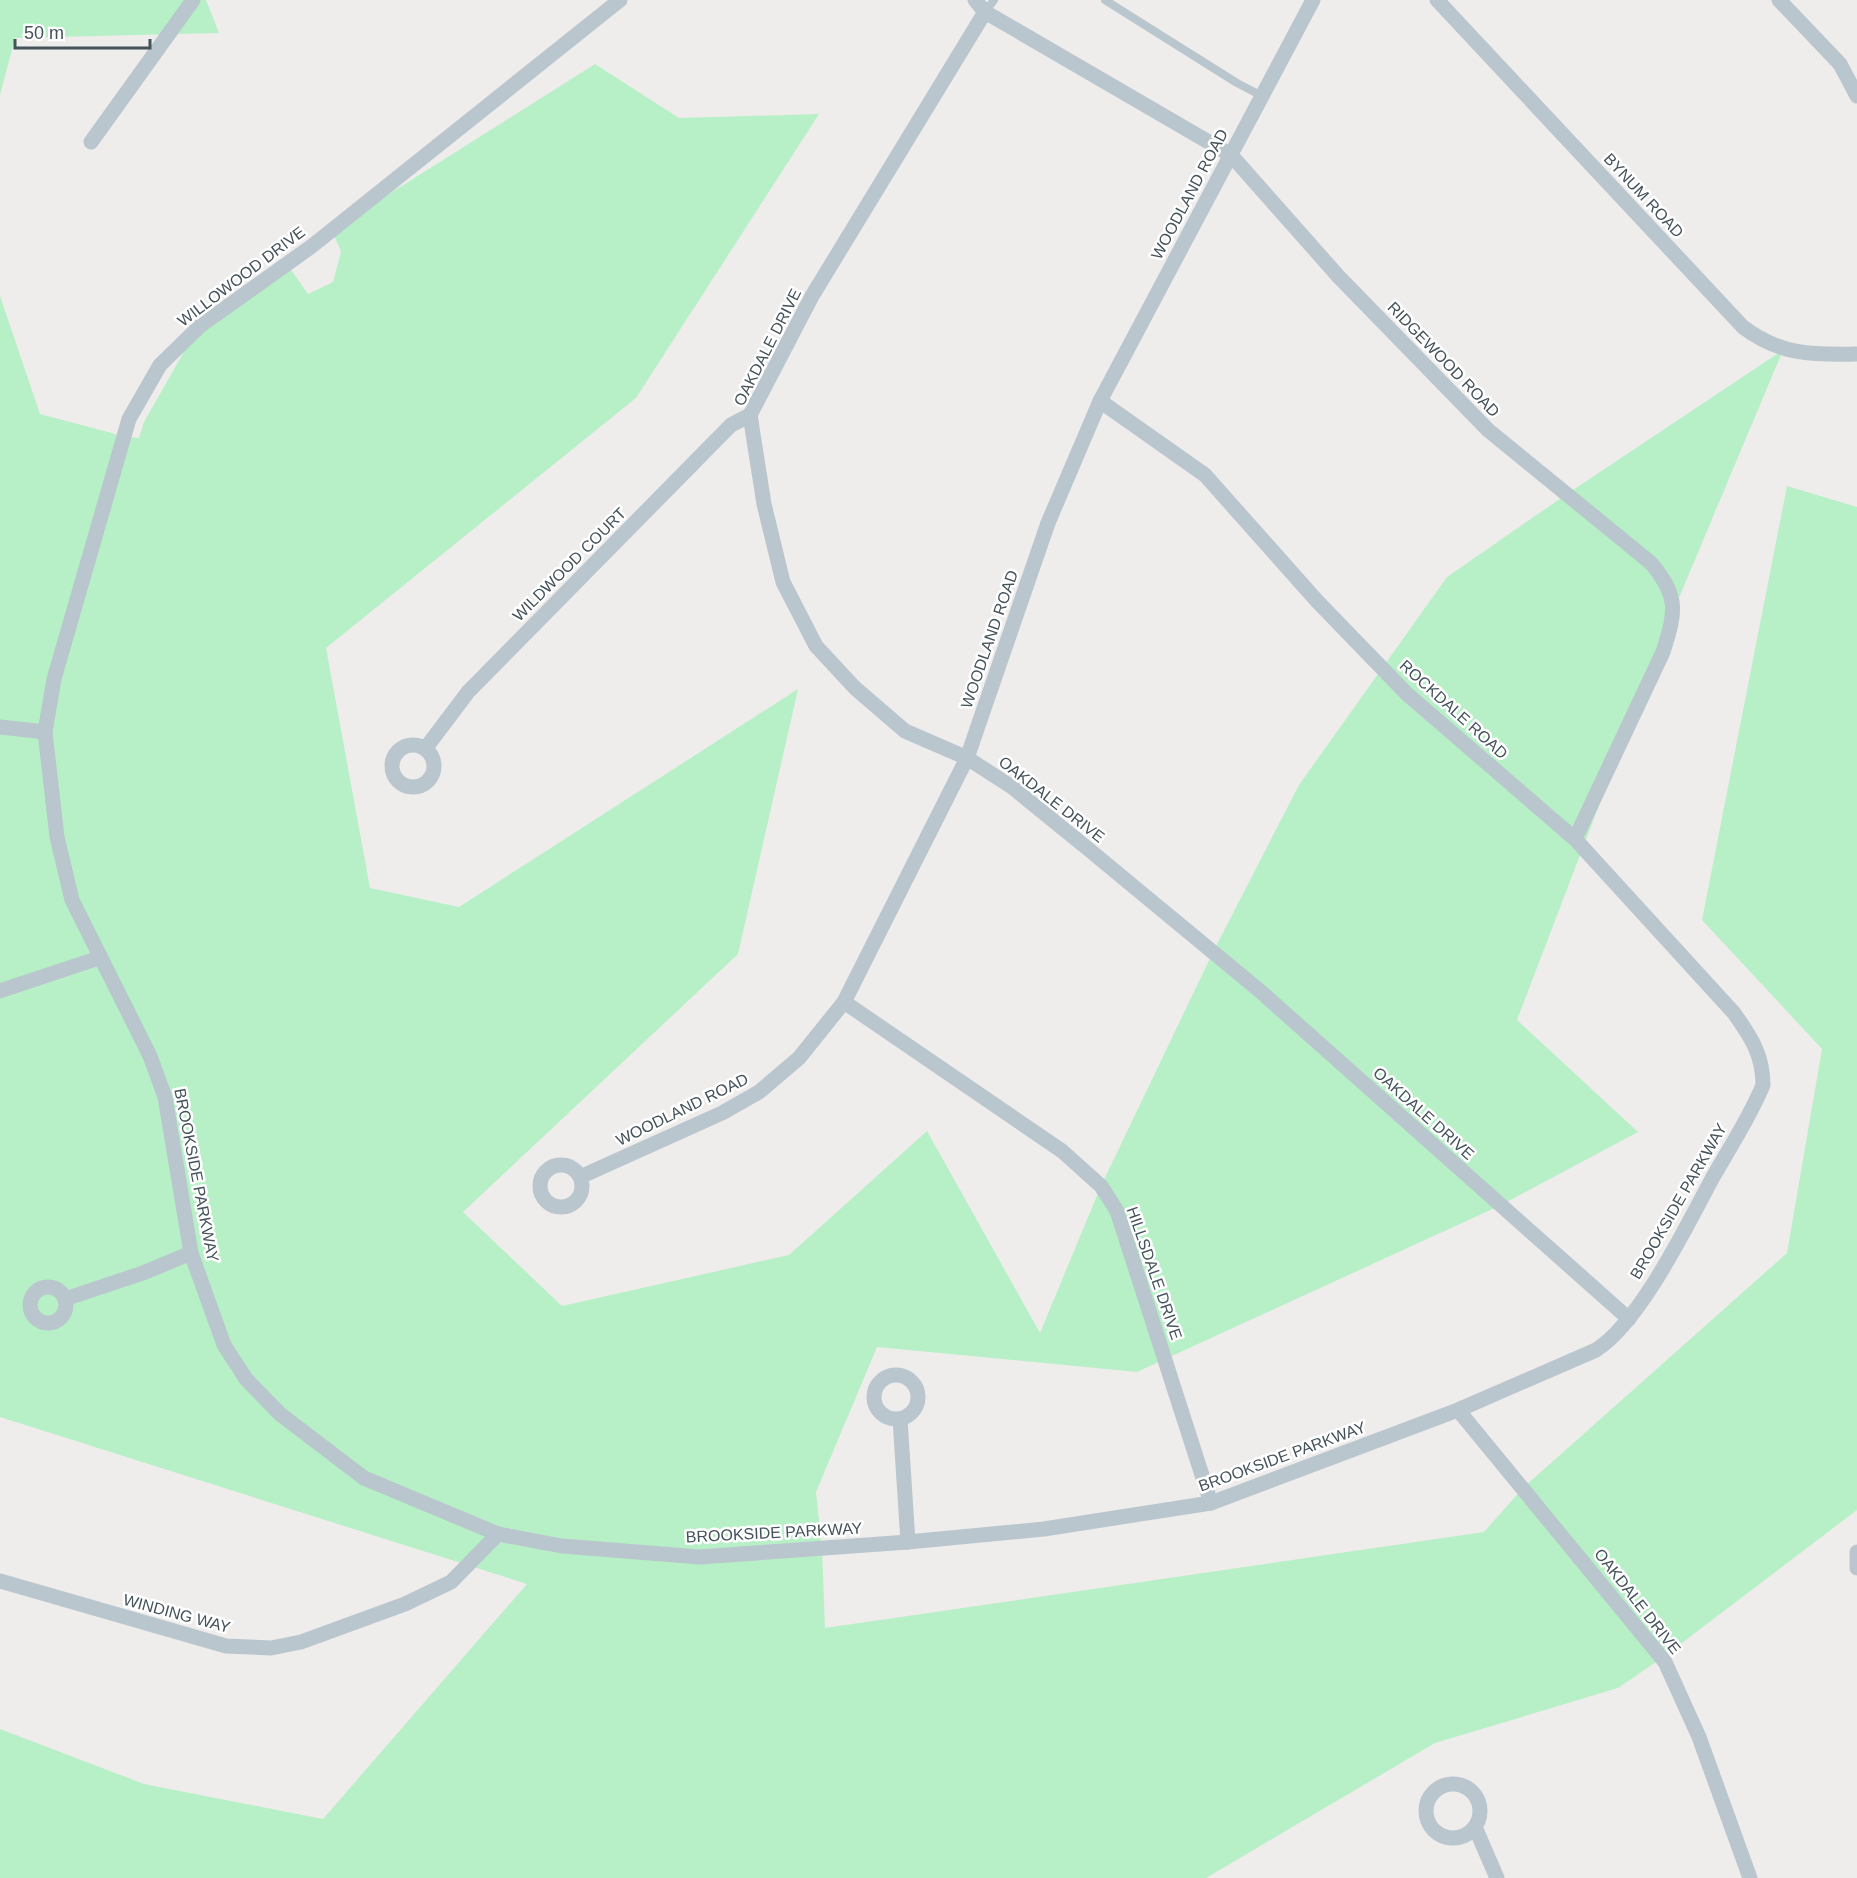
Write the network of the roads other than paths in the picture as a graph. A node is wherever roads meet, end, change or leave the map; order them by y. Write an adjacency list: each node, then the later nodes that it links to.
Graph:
1 (193, 0): 11 (street)
2 (620, 0): 17 (street, WILLOWOOD DRIVE)
3 (975, 0): 8 (street, RIDGEWOOD ROAD)
4 (1105, 0): 9 (lane)
5 (1313, 0): 9 (street, WOODLAND ROAD)
6 (1437, 0): 13 (street, BYNUM ROAD)
7 (1779, 0): 10 (street)
8 (990, 6): 12 (street, RIDGEWOOD ROAD); 15 (street, OAKDALE DRIVE)
9 (1262, 96): 12 (street, WOODLAND ROAD)
10 (1857, 96)
11 (91, 142)
12 (1231, 155): 14 (street, WOODLAND ROAD); 20 (street, RIDGEWOOD ROAD)
13 (1857, 354)
14 (1100, 401): 19 (street, WOODLAND ROAD); 20 (street, ROCKDALE ROAD)
15 (750, 415): 18 (street, WILDWOOD COURT); 19 (street, OAKDALE DRIVE)
16 (0, 727): 17 (street)
17 (45, 732): 21 (street, BROOKSIDE PARKWAY)
18 (425, 749)
19 (967, 758): 23 (street, WOODLAND ROAD); 28 (street, OAKDALE DRIVE)
20 (1575, 839): 24 (street, ROCKDALE ROAD)
21 (99, 958): 22 (street); 26 (street, BROOKSIDE PARKWAY)
22 (0, 991)
23 (844, 1002): 25 (street, WOODLAND ROAD); 31 (street, HILLSDALE DRIVE)
24 (1763, 1063): 28 (street, BROOKSIDE PARKWAY)
25 (580, 1177)
26 (190, 1253): 27 (street); 32 (street, BROOKSIDE PARKWAY)
27 (65, 1299)
28 (1629, 1319): 29 (street, BROOKSIDE PARKWAY)
29 (1458, 1410): 31 (street, BROOKSIDE PARKWAY); 39 (street, OAKDALE DRIVE)
30 (900, 1419): 33 (street)
31 (1211, 1503): 33 (street, BROOKSIDE PARKWAY)
32 (498, 1534): 33 (street, BROOKSIDE PARKWAY); 36 (street, WINDING WAY)
33 (908, 1542)
34 (1857, 1552): 35 (street)
35 (1857, 1569)
36 (0, 1581)
37 (1475, 1827): 38 (street)
38 (1497, 1878)
39 (1750, 1878)

